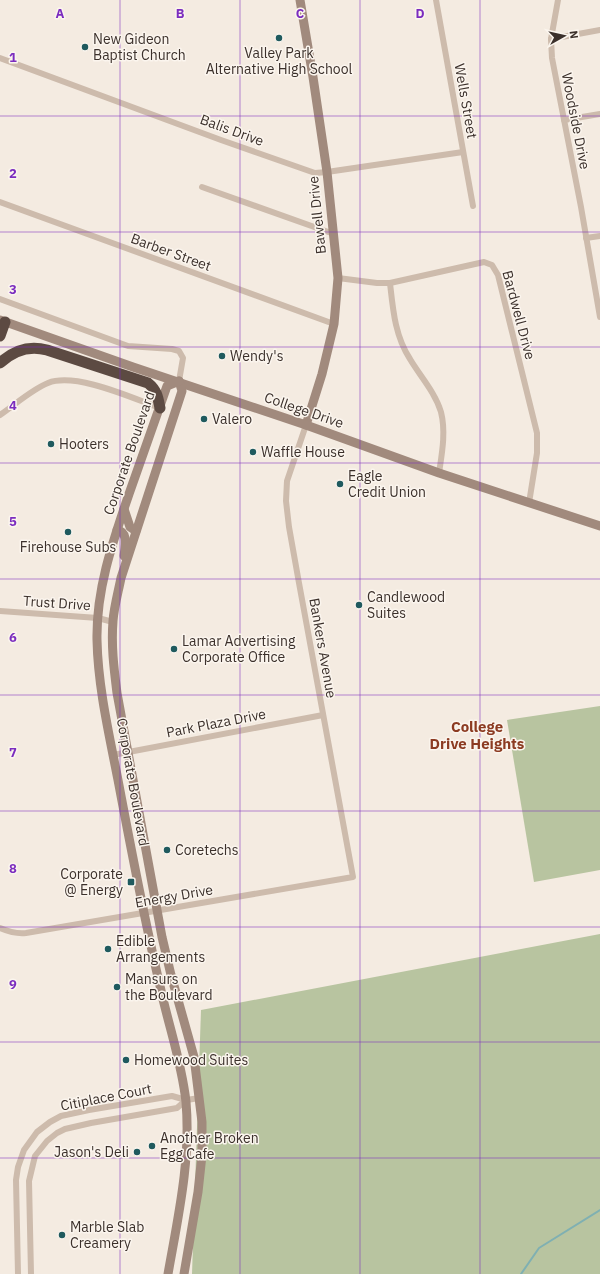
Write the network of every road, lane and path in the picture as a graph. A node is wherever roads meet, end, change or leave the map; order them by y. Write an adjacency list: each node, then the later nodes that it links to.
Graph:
1 (300, 0): 10 (street, Bawell Drive)
2 (436, 0): 9 (street, Wells Street)
3 (558, 0): 5 (street, Woodside Drive)
4 (600, 30): 5 (street)
5 (551, 39): 8 (street, Woodside Drive)
6 (0, 58): 10 (street, Balis Drive)
7 (600, 114): 8 (street)
8 (564, 120): 16 (street, Woodside Drive)
9 (463, 152): 10 (street, Balis Drive); 13 (street, Wells Street)
10 (327, 172): 14 (street, Bawell Drive)
11 (202, 186): 14 (street)
12 (0, 202): 22 (street, Barber Street)
13 (473, 206)
14 (334, 234): 17 (street, Bawell Drive)
15 (600, 236): 16 (street)
16 (586, 238): 20 (street, Woodside Drive)
17 (338, 278): 18 (street, Bardwell Drive); 22 (street, Bawell Drive)
18 (390, 283): 31 (street); 32 (street, Bardwell Drive)
19 (0, 299): 25 (street)
20 (600, 318)
21 (3, 321): 23 (highway); 25 (street, College Drive)
22 (334, 324): 28 (street, Bawell Drive)
23 (0, 336)
24 (0, 362): 26 (highway)
25 (179, 381): 26 (street, Corporate Boulevard); 28 (street, College Drive); 30 (street, Corporate Boulevard)
26 (160, 408): 27 (street); 29 (street, Corporate Boulevard)
27 (0, 415)
28 (306, 425): 31 (street, College Drive); 43 (street, Bankers Avenue)
29 (141, 459): 30 (street); 33 (street, Corporate Boulevard)
30 (155, 470): 36 (street, Corporate Boulevard)
31 (439, 473): 32 (street, College Drive)
32 (529, 503): 34 (street, College Drive)
33 (124, 508): 35 (street, Corporate Boulevard); 36 (street)
34 (600, 526)
35 (117, 530): 37 (street); 39 (street, Corporate Boulevard)
36 (136, 531): 37 (street, Corporate Boulevard)
37 (125, 566): 40 (street, Corporate Boulevard)
38 (0, 611): 39 (street, Trust Drive)
39 (98, 618): 40 (street, Trust Drive); 41 (street, Corporate Boulevard)
40 (113, 622): 42 (street, Corporate Boulevard)
41 (97, 640): 42 (street); 45 (street, Corporate Boulevard)
42 (113, 655): 44 (street, Corporate Boulevard)
43 (323, 715): 44 (street, Park Plaza Drive); 48 (street, Bankers Avenue)
44 (128, 752): 45 (street, Park Plaza Drive); 47 (street, Corporate Boulevard)
45 (113, 755): 46 (street, Corporate Boulevard)
46 (125, 820): 47 (street); 50 (street, Corporate Boulevard)
47 (142, 831): 49 (street, Corporate Boulevard)
48 (354, 877): 49 (street, Energy Drive)
49 (157, 911): 50 (street, Energy Drive); 52 (street, Corporate Boulevard)
50 (143, 914): 51 (street, Energy Drive); 53 (street, Corporate Boulevard)
51 (0, 928)
52 (200, 1098): 53 (street, Citiplace Court); 65 (street, Corporate Boulevard)
53 (186, 1100): 54 (street, Citiplace Court); 55 (street, Citiplace Court); 64 (street, Corporate Boulevard)
54 (114, 1106): 55 (street); 56 (street, Citiplace Court)
55 (116, 1119): 57 (street, Citiplace Court)
56 (45, 1126): 57 (street); 58 (street, Citiplace Court)
57 (54, 1135): 59 (street, Citiplace Court)
58 (17, 1174): 59 (street); 61 (street, Citiplace Court)
59 (30, 1176): 60 (street, Citiplace Court)
60 (31, 1248): 61 (street); 63 (street, Citiplace Court)
61 (18, 1249): 62 (street, Citiplace Court)
62 (18, 1274)
63 (31, 1274)
64 (168, 1274)
65 (184, 1274)

